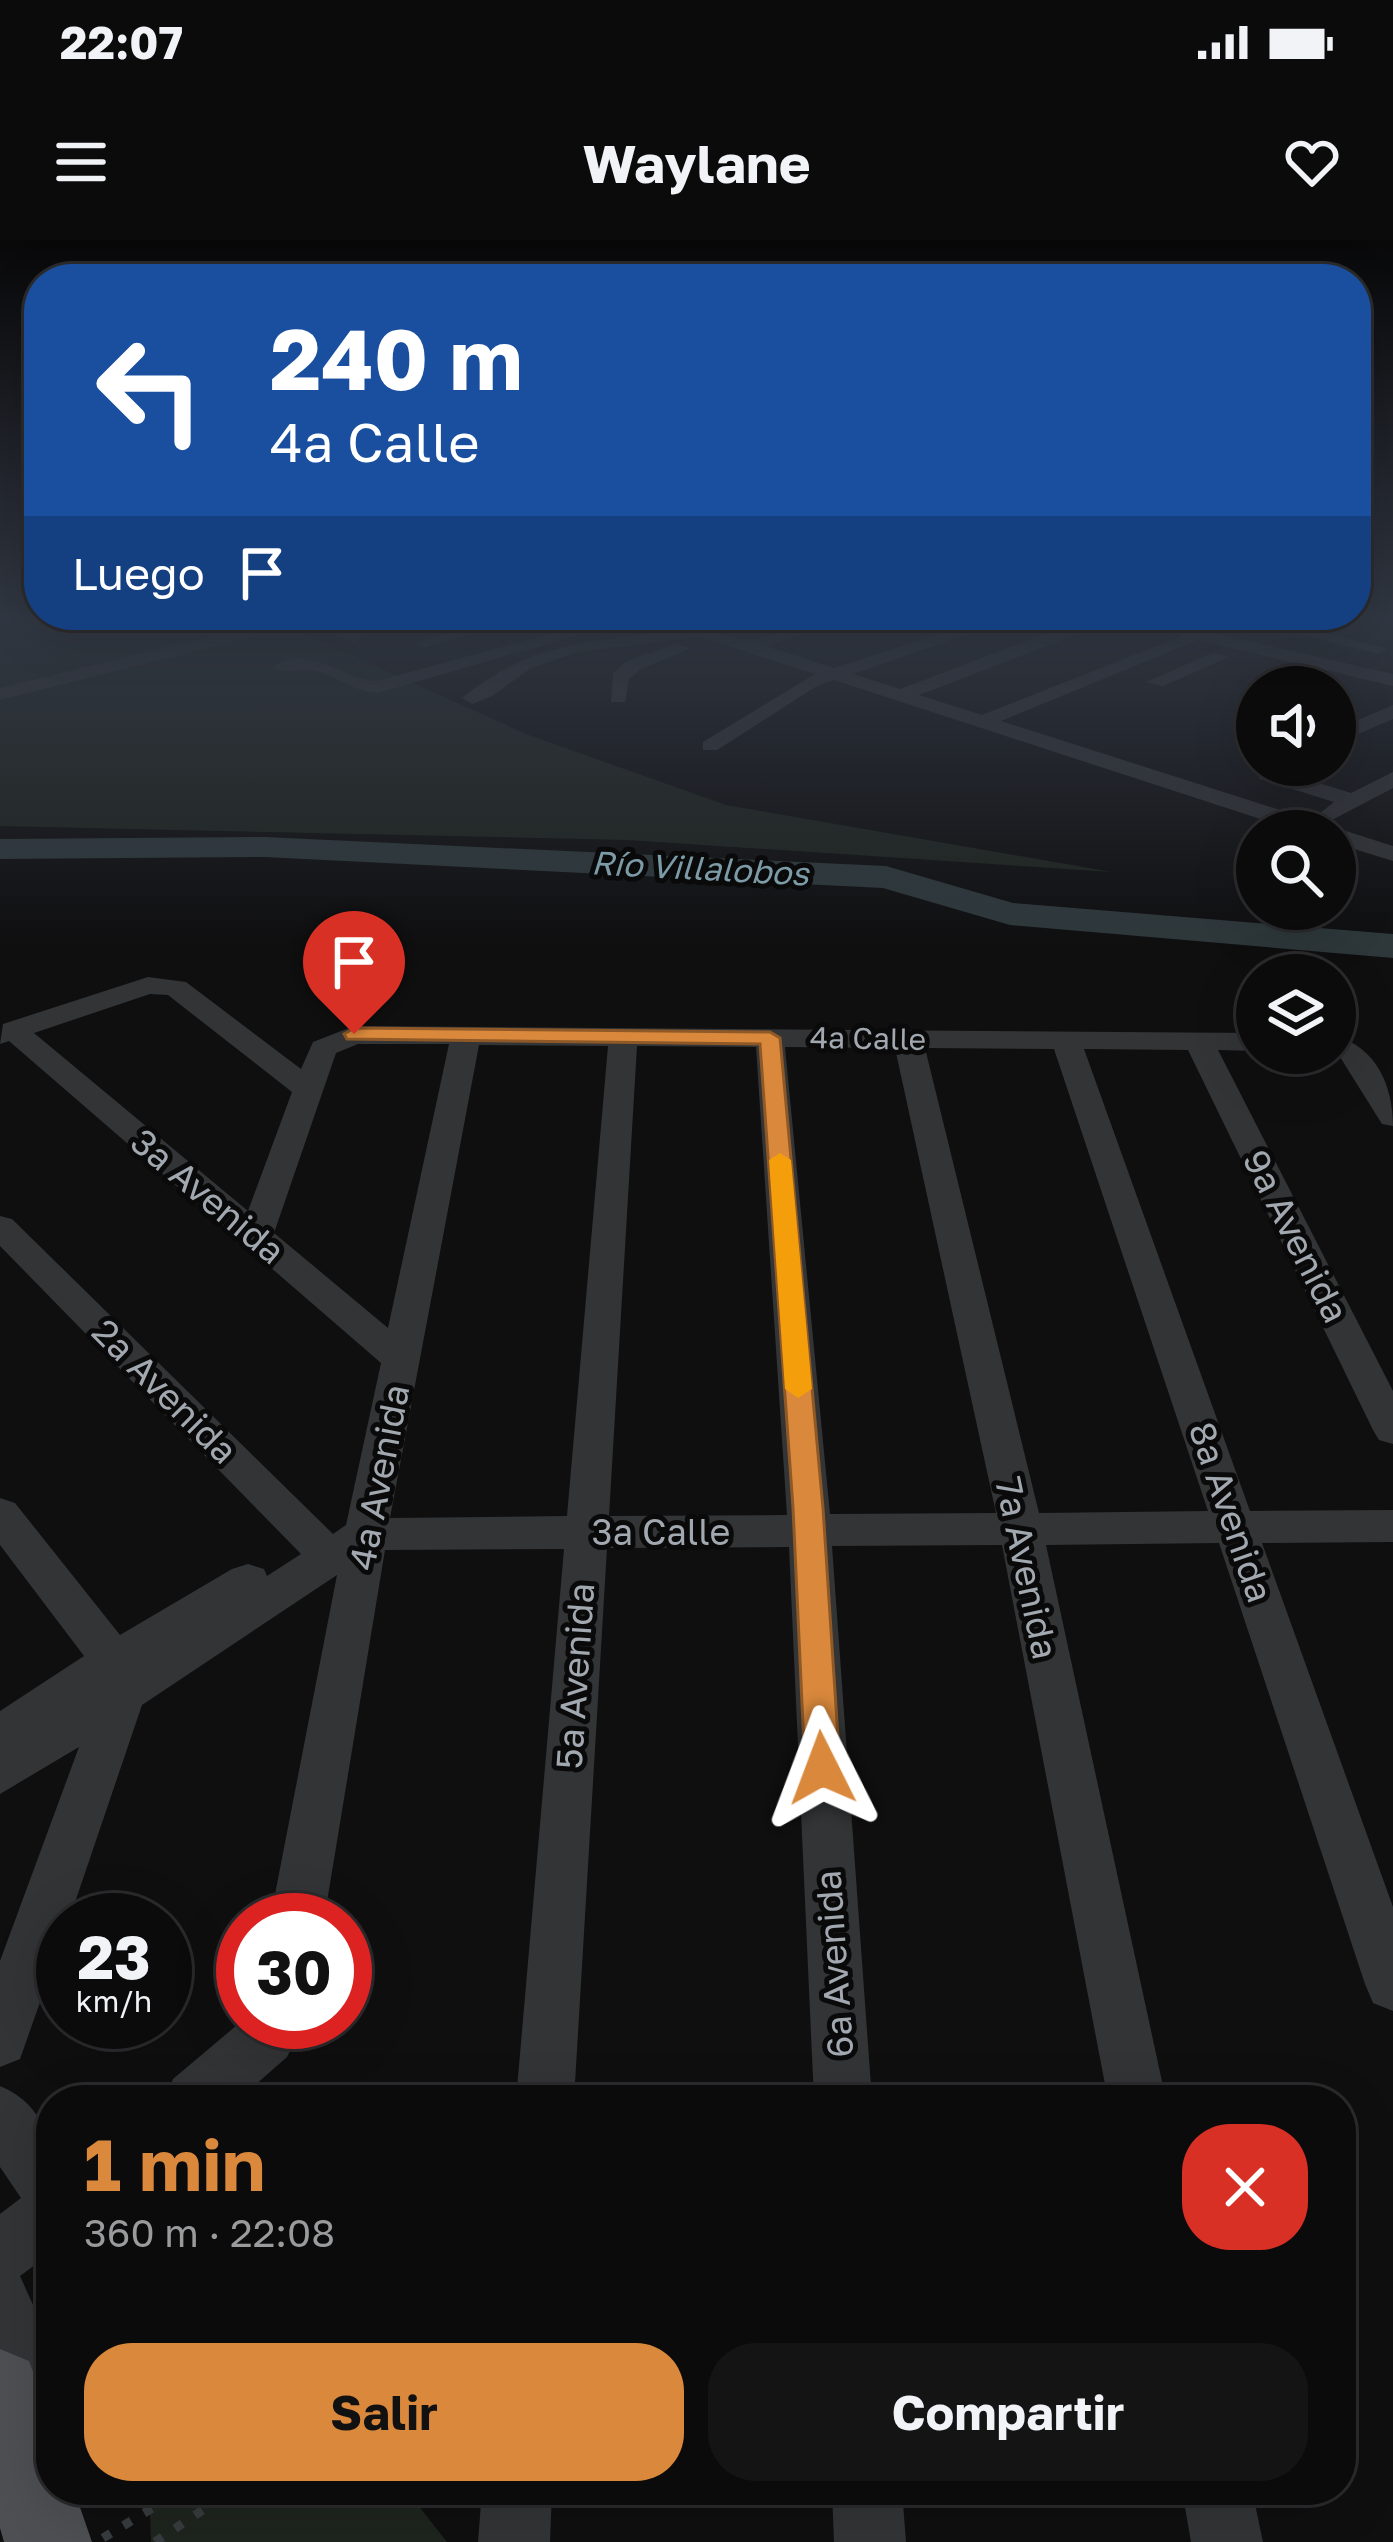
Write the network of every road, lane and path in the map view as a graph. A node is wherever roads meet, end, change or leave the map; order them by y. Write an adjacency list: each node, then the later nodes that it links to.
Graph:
1 (737, 727): 5 (street)
2 (1000, 727): 4 (street)
3 (1040, 727): 4 (street)
4 (1022, 734): 9 (street)
5 (710, 746)
6 (1393, 779): 8 (street)
7 (1301, 786): 8 (street)
8 (1353, 801): 10 (street)
9 (1256, 810)
10 (1341, 810)
11 (1356, 843): 12 (street)
12 (1393, 854)
13 (7, 1033): 22 (street); 25 (street, 3a Avenida)
14 (466, 1035): 15 (street, 4a Calle); 22 (street, 4a Calle); 26 (street, 4a Avenida)
15 (623, 1037): 16 (street, 4a Calle); 33 (street, 5a Avenida)
16 (770, 1038): 17 (street, 4a Calle); 32 (street, 6a Avenida)
17 (908, 1039): 18 (street, 4a Calle); 31 (street, 7a Avenida)
18 (1066, 1041): 19 (street, 4a Calle); 30 (street, 8a Avenida)
19 (1199, 1042): 20 (street, 4a Calle); 27 (street, 9a Avenida)
20 (1236, 1042)
21 (1356, 1057): 23 (street)
22 (308, 1089): 25 (street)
23 (1393, 1117)
24 (0, 1226): 36 (street, 2a Avenida)
25 (256, 1237): 26 (street, 3a Avenida)
26 (403, 1361): 34 (street, 4a Avenida)
27 (1393, 1430)
28 (1393, 1504): 30 (street, 3a Calle)
29 (0, 1514): 37 (street)
30 (1233, 1516): 31 (street, 3a Calle); 35 (street, 3a Calle); 41 (street, 8a Avenida)
31 (1017, 1518): 32 (street, 3a Calle); 47 (street, 7a Avenida)
32 (808, 1520): 33 (street, 3a Calle); 46 (street, 6a Avenida)
33 (587, 1521): 34 (street, 3a Calle); 45 (street, 5a Avenida)
34 (368, 1523): 36 (street); 40 (street, 4a Avenida)
35 (1393, 1526)
36 (321, 1551): 37 (street)
37 (118, 1677): 38 (street); 39 (street); 42 (street)
38 (0, 1737)
39 (0, 1772)
40 (302, 1893)
41 (1393, 1984)
42 (0, 2039)
43 (253, 2049): 44 (street)
44 (211, 2085)
45 (546, 2085)
46 (842, 2085)
47 (1134, 2085)
48 (0, 2116): 49 (street)
49 (36, 2167)
50 (36, 2225): 51 (street)
51 (0, 2253)
52 (0, 2300): 54 (street)
53 (0, 2390): 55 (main road)
54 (36, 2437)
55 (36, 2502)
56 (157, 2505): 61 (path)
57 (210, 2505): 62 (path)
58 (517, 2505): 63 (street)
59 (868, 2505): 64 (street)
60 (1220, 2505): 65 (street)
61 (97, 2542)
62 (155, 2542)
63 (514, 2542)
64 (870, 2542)
65 (1227, 2542)

